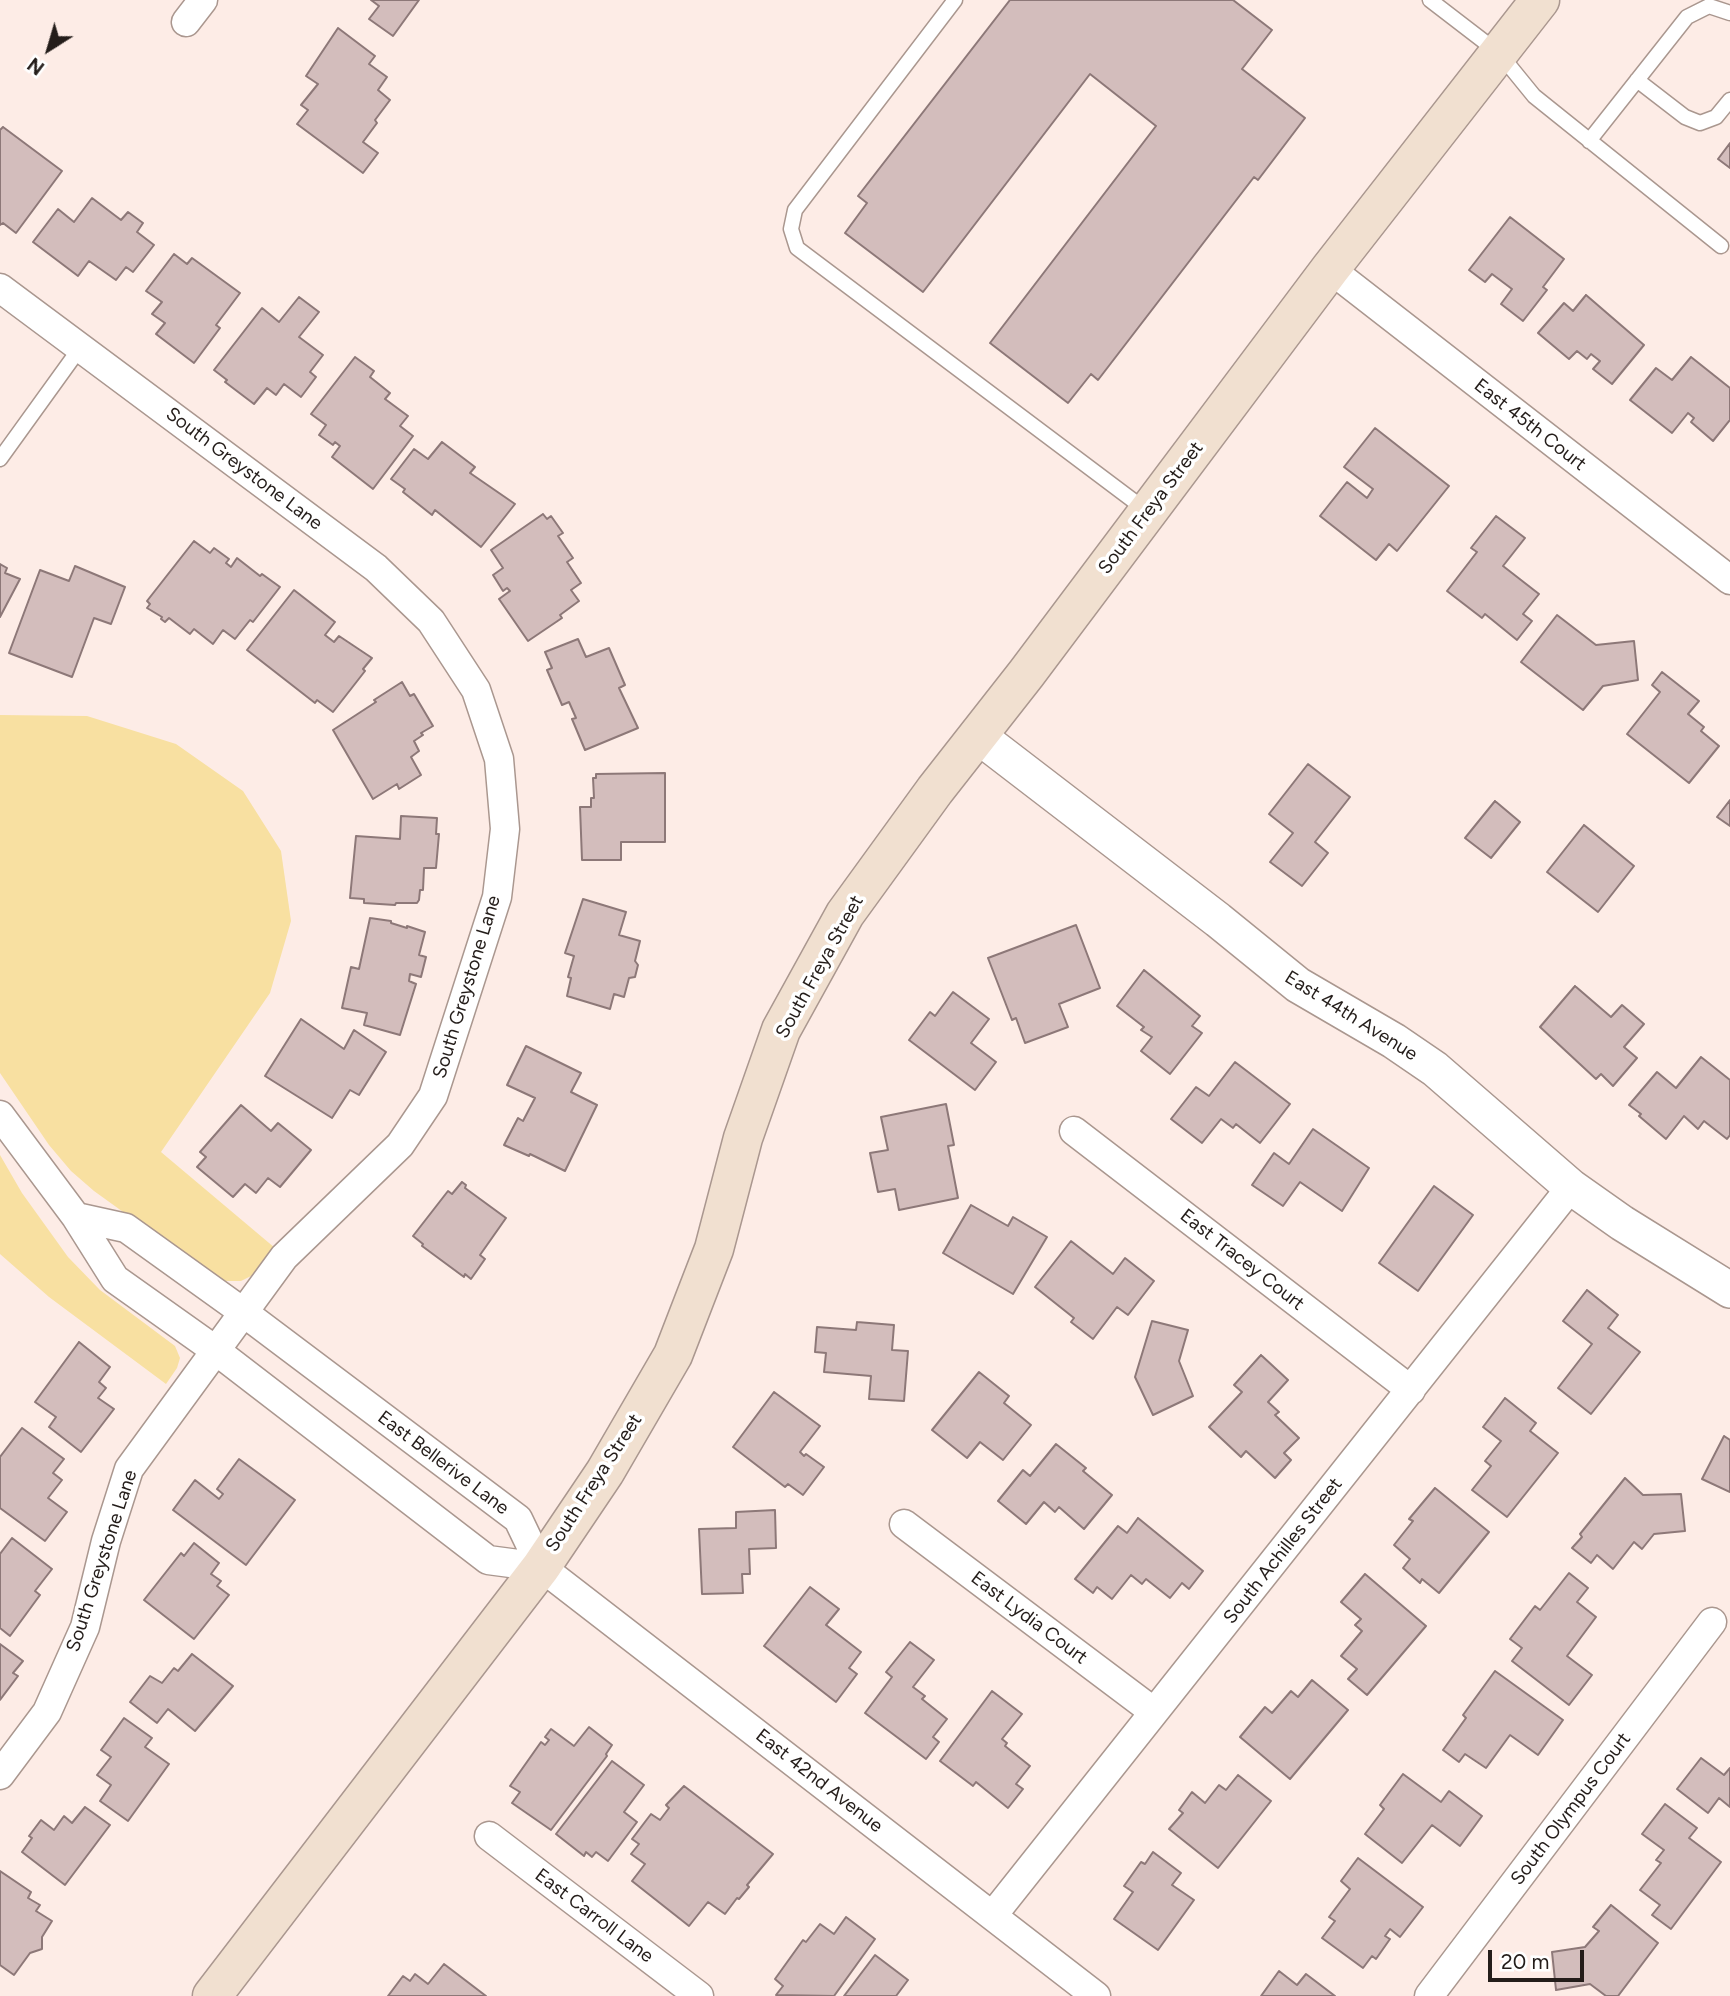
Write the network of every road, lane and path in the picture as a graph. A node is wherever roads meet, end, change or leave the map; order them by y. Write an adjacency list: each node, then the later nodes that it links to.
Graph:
1 (204, 0): 6 (street)
2 (955, 0): 16 (lane)
3 (1430, 0): 7 (lane)
4 (1540, 0): 7 (main road, South Freya Street)
5 (1730, 13): 8 (lane)
6 (187, 22)
7 (1499, 52): 10 (lane); 12 (main road, South Freya Street)
8 (1637, 80): 9 (lane); 10 (lane)
9 (1730, 100)
10 (1589, 141): 11 (lane)
11 (1721, 246)
12 (1330, 269): 16 (main road, South Freya Street); 17 (street, East 45th Court)
13 (0, 288): 14 (street, South Greystone Lane)
14 (80, 348): 15 (lane); 24 (street, South Greystone Lane)
15 (0, 459)
16 (1148, 512): 18 (main road, South Freya Street)
17 (1730, 580)
18 (977, 735): 21 (street, East 44th Avenue); 28 (main road, South Freya Street)
19 (0, 1115): 22 (street)
20 (1074, 1131): 26 (street, East Tracey Court)
21 (1572, 1187): 23 (street, East 44th Avenue); 26 (street, South Achilles Street)
22 (76, 1217): 24 (street, East Bellerive Lane); 25 (street)
23 (1730, 1290)
24 (243, 1312): 25 (street, South Greystone Lane); 28 (street, East Bellerive Lane)
25 (215, 1350): 28 (street); 31 (street, South Greystone Lane)
26 (1410, 1390): 30 (street, South Achilles Street)
27 (904, 1524): 30 (street, East Lydia Court)
28 (541, 1567): 33 (street, East 42nd Avenue); 34 (main road, South Freya Street)
29 (1712, 1622): 37 (street, South Olympus Court)
30 (1154, 1712): 33 (street, South Achilles Street)
31 (0, 1775)
32 (489, 1836): 35 (street, East Carroll Lane)
33 (993, 1915): 36 (street, East 42nd Avenue)
34 (212, 1996)
35 (699, 1996)
36 (1096, 1996)
37 (1429, 1996)

